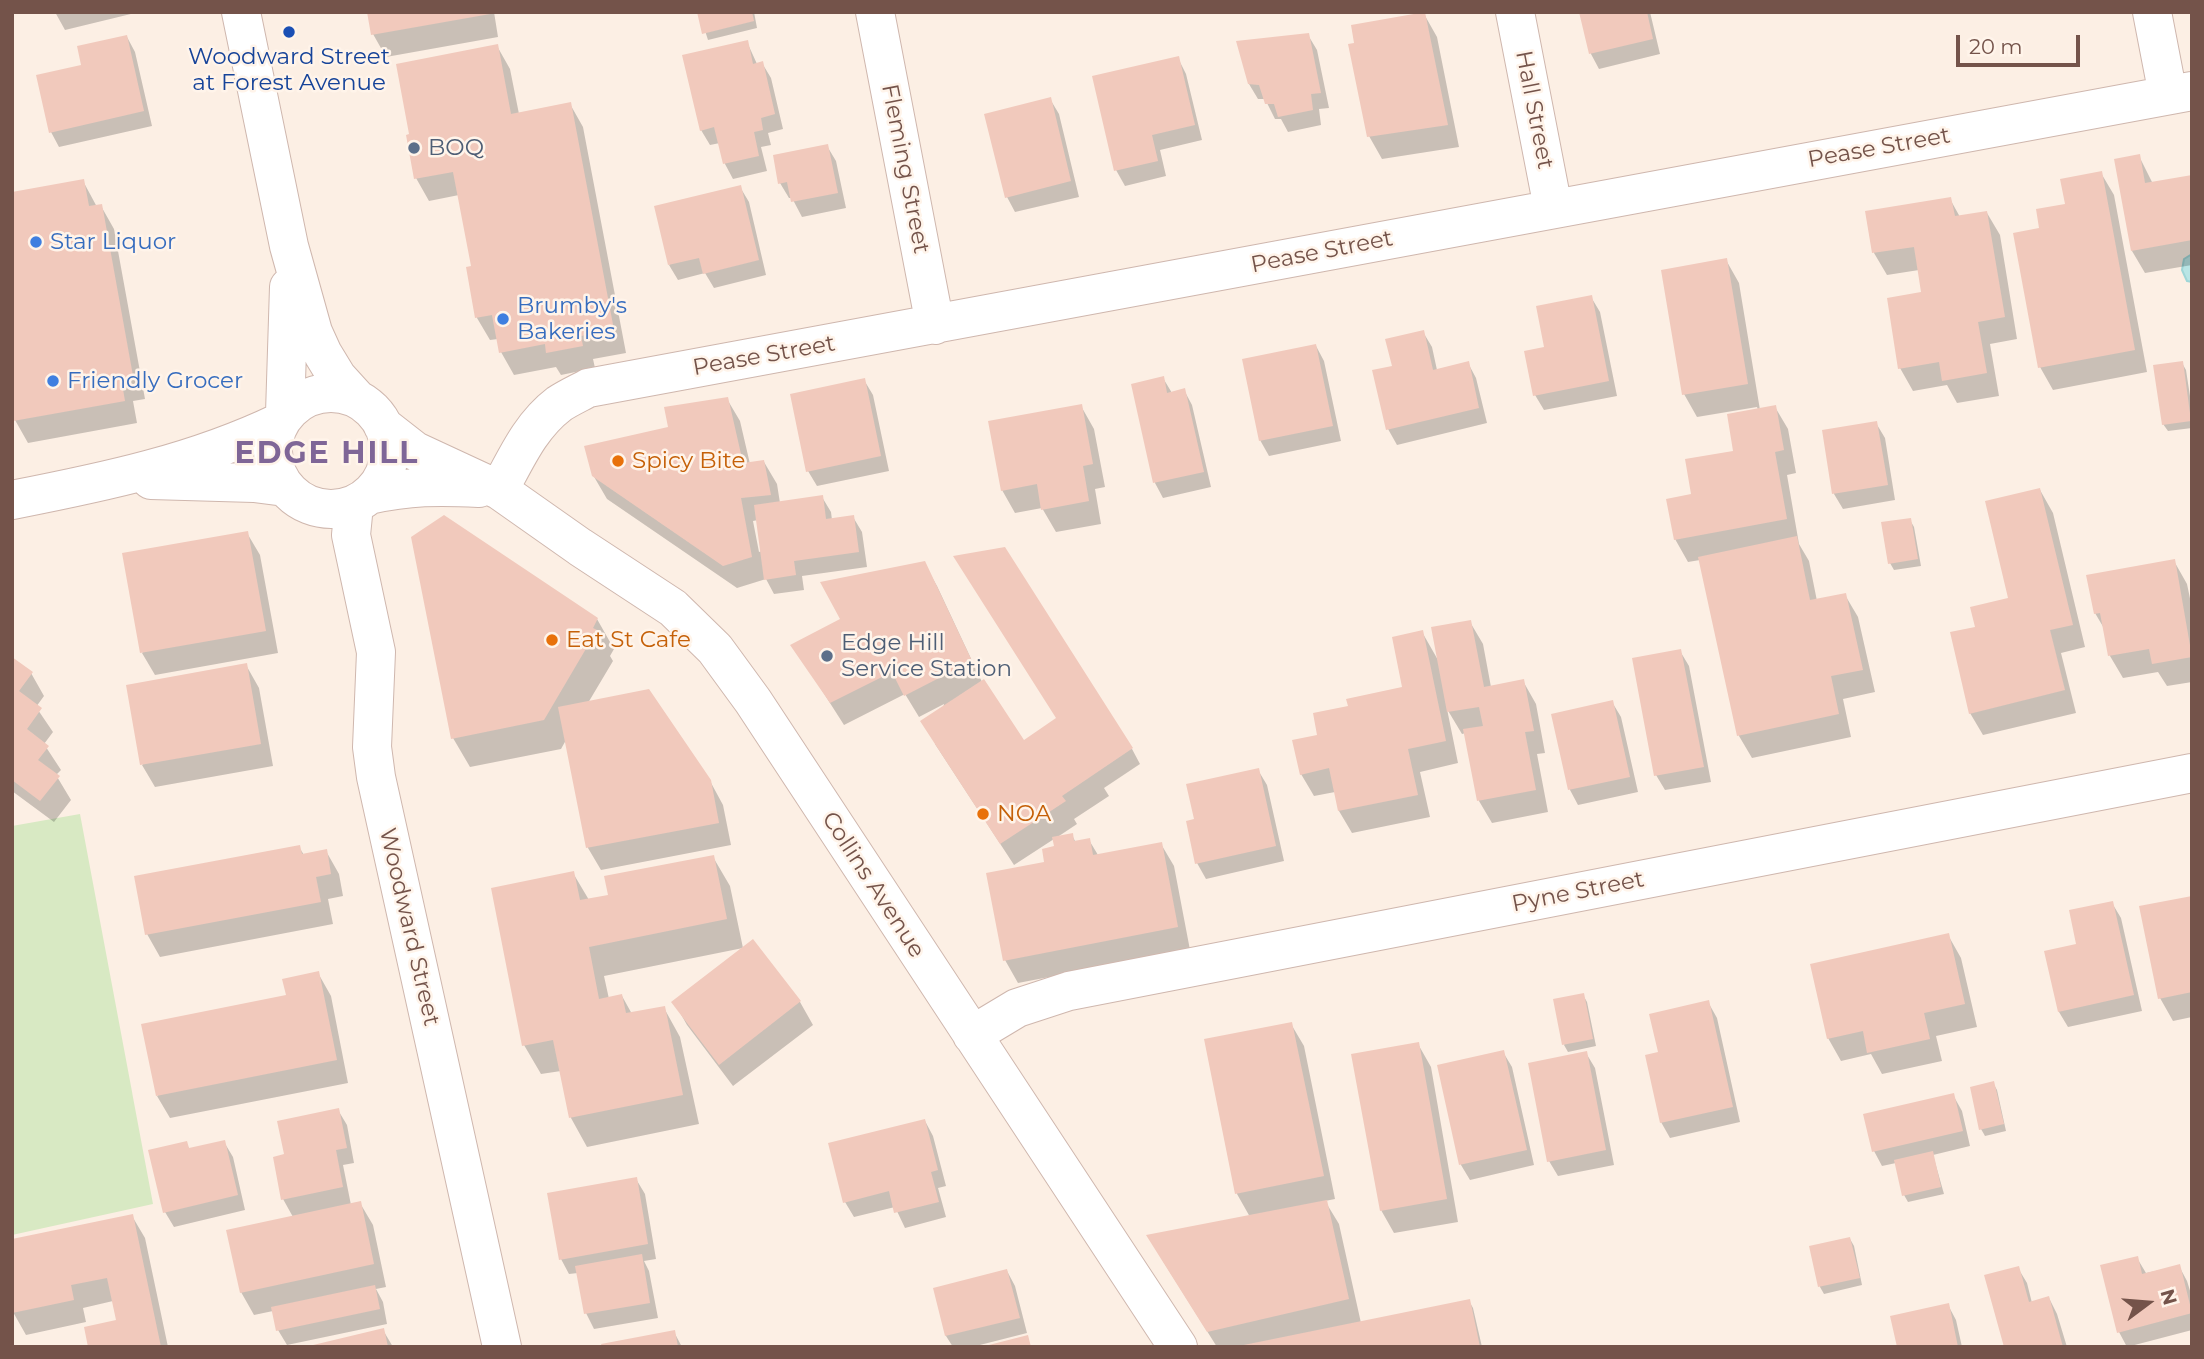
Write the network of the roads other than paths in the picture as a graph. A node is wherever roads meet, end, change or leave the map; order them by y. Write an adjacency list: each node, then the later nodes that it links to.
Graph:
1 (242, 12): 7 (street)
2 (875, 12): 8 (street, Fleming Street)
3 (1515, 12): 6 (street, Hall Street)
4 (2152, 12): 5 (street)
5 (2180, 93): 6 (street, Pease Street)
6 (1553, 208): 8 (street, Pease Street)
7 (289, 246): 9 (street); 10 (street)
8 (935, 325): 14 (street, Pease Street)
9 (358, 398): 10 (street); 11 (street)
10 (283, 418): 12 (street); 13 (street)
11 (383, 426): 14 (street, Collins Avenue); 16 (street)
12 (120, 479): 13 (street); 15 (street)
13 (285, 487): 16 (street)
14 (499, 489): 16 (street); 18 (street, Collins Avenue)
15 (12, 500)
16 (362, 500): 19 (street, Woodward Street)
17 (2192, 773): 18 (street, Pyne Street)
18 (972, 1035): 20 (street, Collins Avenue)
19 (502, 1347)
20 (1178, 1347)

